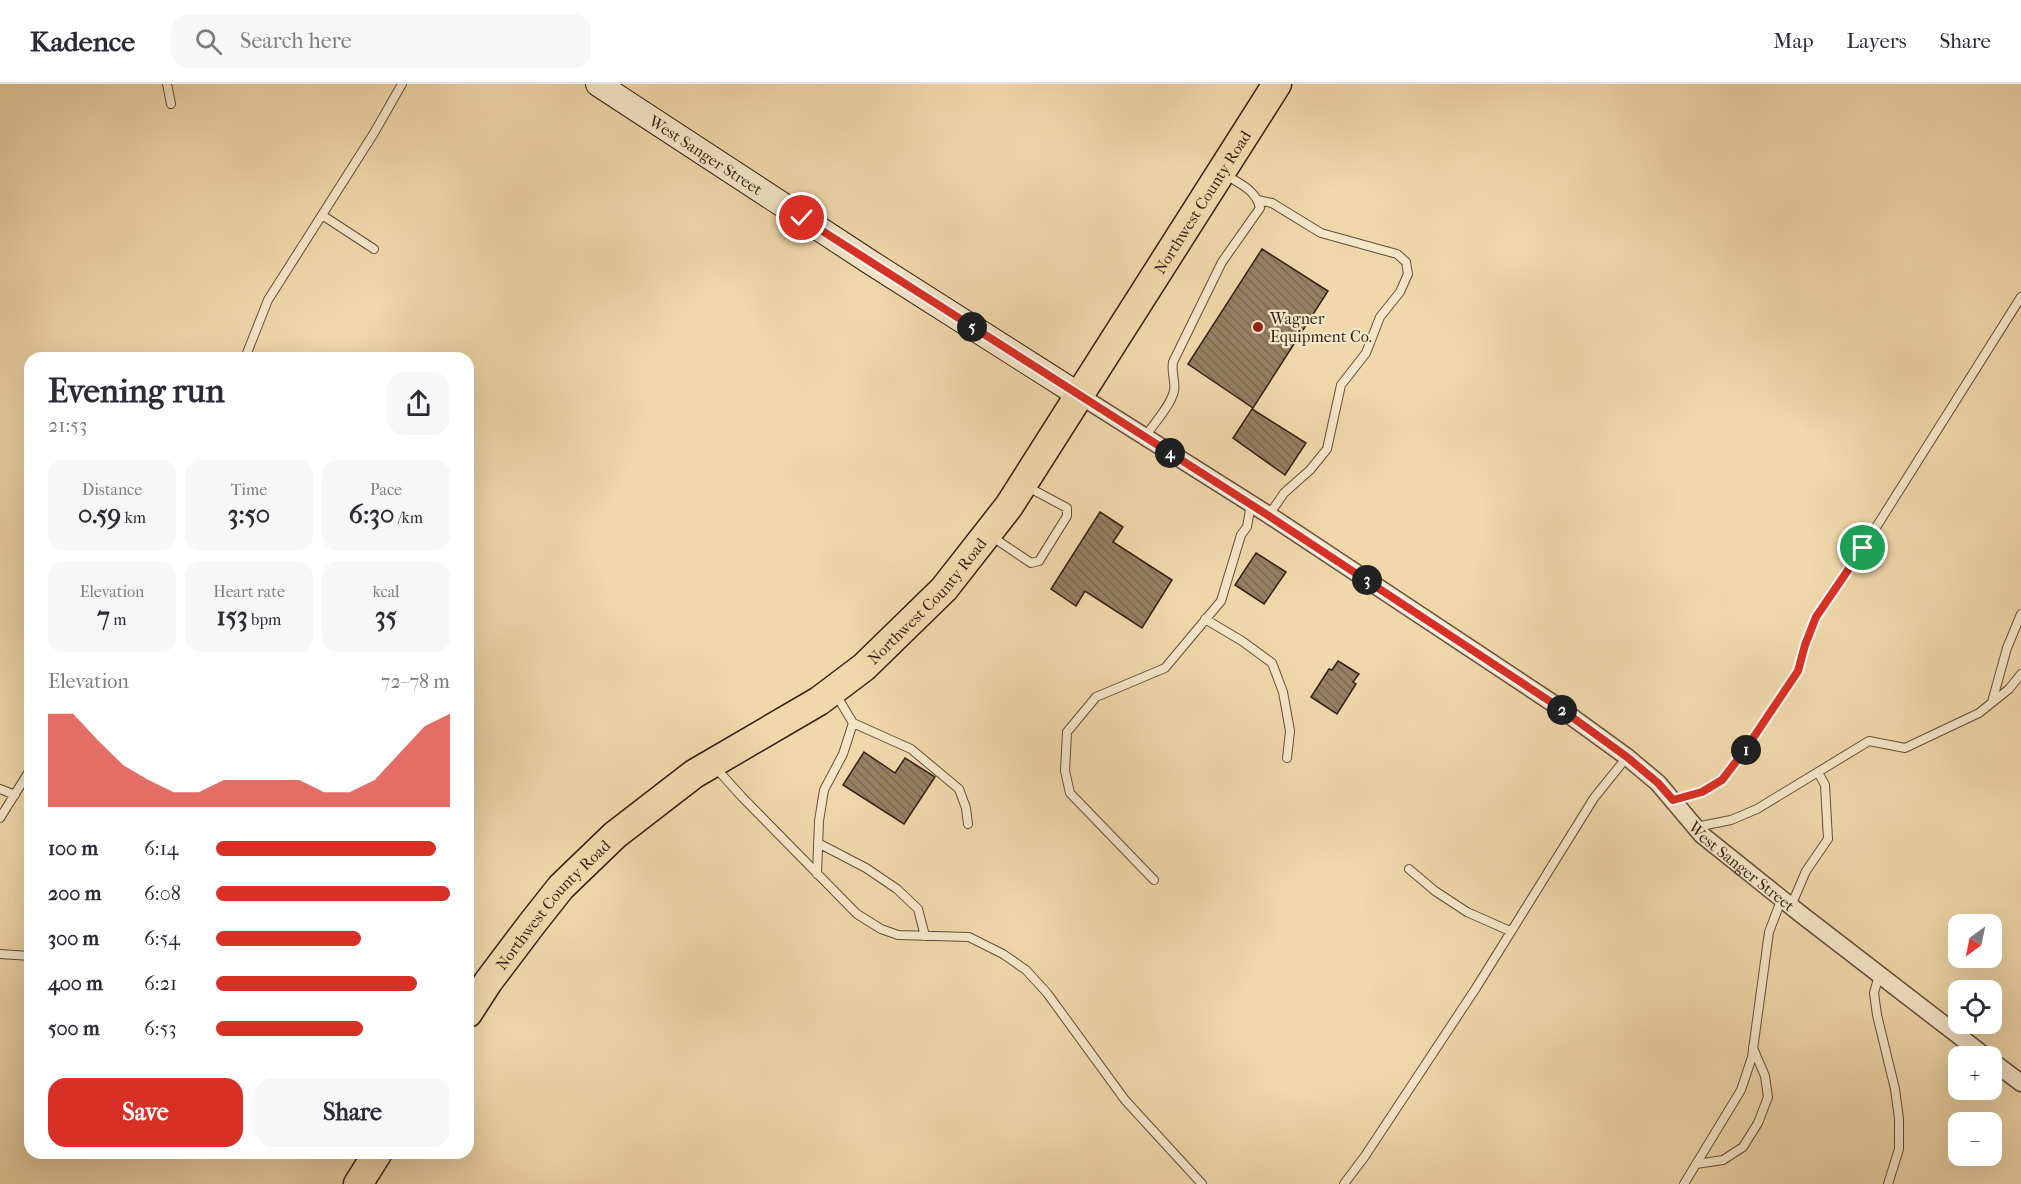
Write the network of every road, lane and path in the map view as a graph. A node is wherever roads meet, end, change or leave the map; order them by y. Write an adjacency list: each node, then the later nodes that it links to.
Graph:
1 (166, 84): 5 (lane)
2 (402, 84): 8 (lane)
3 (598, 84): 12 (main road, West Sanger Street)
4 (1277, 84): 6 (highway, Northwest County Road)
5 (171, 104)
6 (1221, 172): 7 (lane); 12 (highway, Northwest County Road)
7 (1258, 200): 13 (lane); 16 (lane)
8 (322, 215): 9 (lane); 11 (lane)
9 (374, 249)
10 (2021, 297): 31 (lane)
11 (247, 352)
12 (1079, 395): 13 (street, West Sanger Street); 14 (highway, Northwest County Road)
13 (1145, 437): 15 (street, West Sanger Street)
14 (1023, 484): 17 (highway, Northwest County Road); 17 (lane)
15 (1251, 504): 16 (street, West Sanger Street); 19 (lane)
16 (1269, 516): 24 (street, West Sanger Street)
17 (988, 534): 21 (highway, Northwest County Road)
18 (2021, 614): 22 (lane)
19 (1205, 619): 25 (lane); 38 (lane)
20 (2021, 675): 22 (lane)
21 (833, 690): 23 (lane); 26 (highway, Northwest County Road)
22 (1992, 703): 27 (lane)
23 (853, 723): 33 (lane); 35 (lane)
24 (1627, 757): 31 (street, West Sanger Street); 40 (lane)
25 (1287, 758)
26 (712, 764): 37 (lane); 45 (highway, Northwest County Road)
27 (1818, 772): 34 (lane); 39 (lane)
28 (24, 780): 30 (lane)
29 (0, 789): 30 (lane)
30 (15, 795): 32 (lane)
31 (1673, 800): 34 (street, West Sanger Street)
32 (0, 818)
33 (968, 824)
34 (1696, 827): 39 (street, West Sanger Street)
35 (818, 843): 37 (lane); 41 (lane)
36 (1409, 869): 40 (lane)
37 (817, 874): 41 (lane)
38 (1154, 880)
39 (1786, 902): 44 (street, West Sanger Street); 47 (lane)
40 (1510, 932): 54 (lane)
41 (925, 936): 53 (lane)
42 (0, 954): 43 (lane)
43 (24, 956)
44 (1879, 974): 46 (street, West Sanger Street); 56 (lane)
45 (474, 1005)
46 (1972, 1046)
47 (1753, 1047): 51 (lane); 51 (lane)
48 (2002, 1069): 49 (street)
49 (2021, 1083)
50 (374, 1159): 52 (highway)
51 (1696, 1164): 55 (lane)
52 (358, 1184)
53 (1202, 1184)
54 (1344, 1184)
55 (1684, 1184)
56 (1888, 1184)

